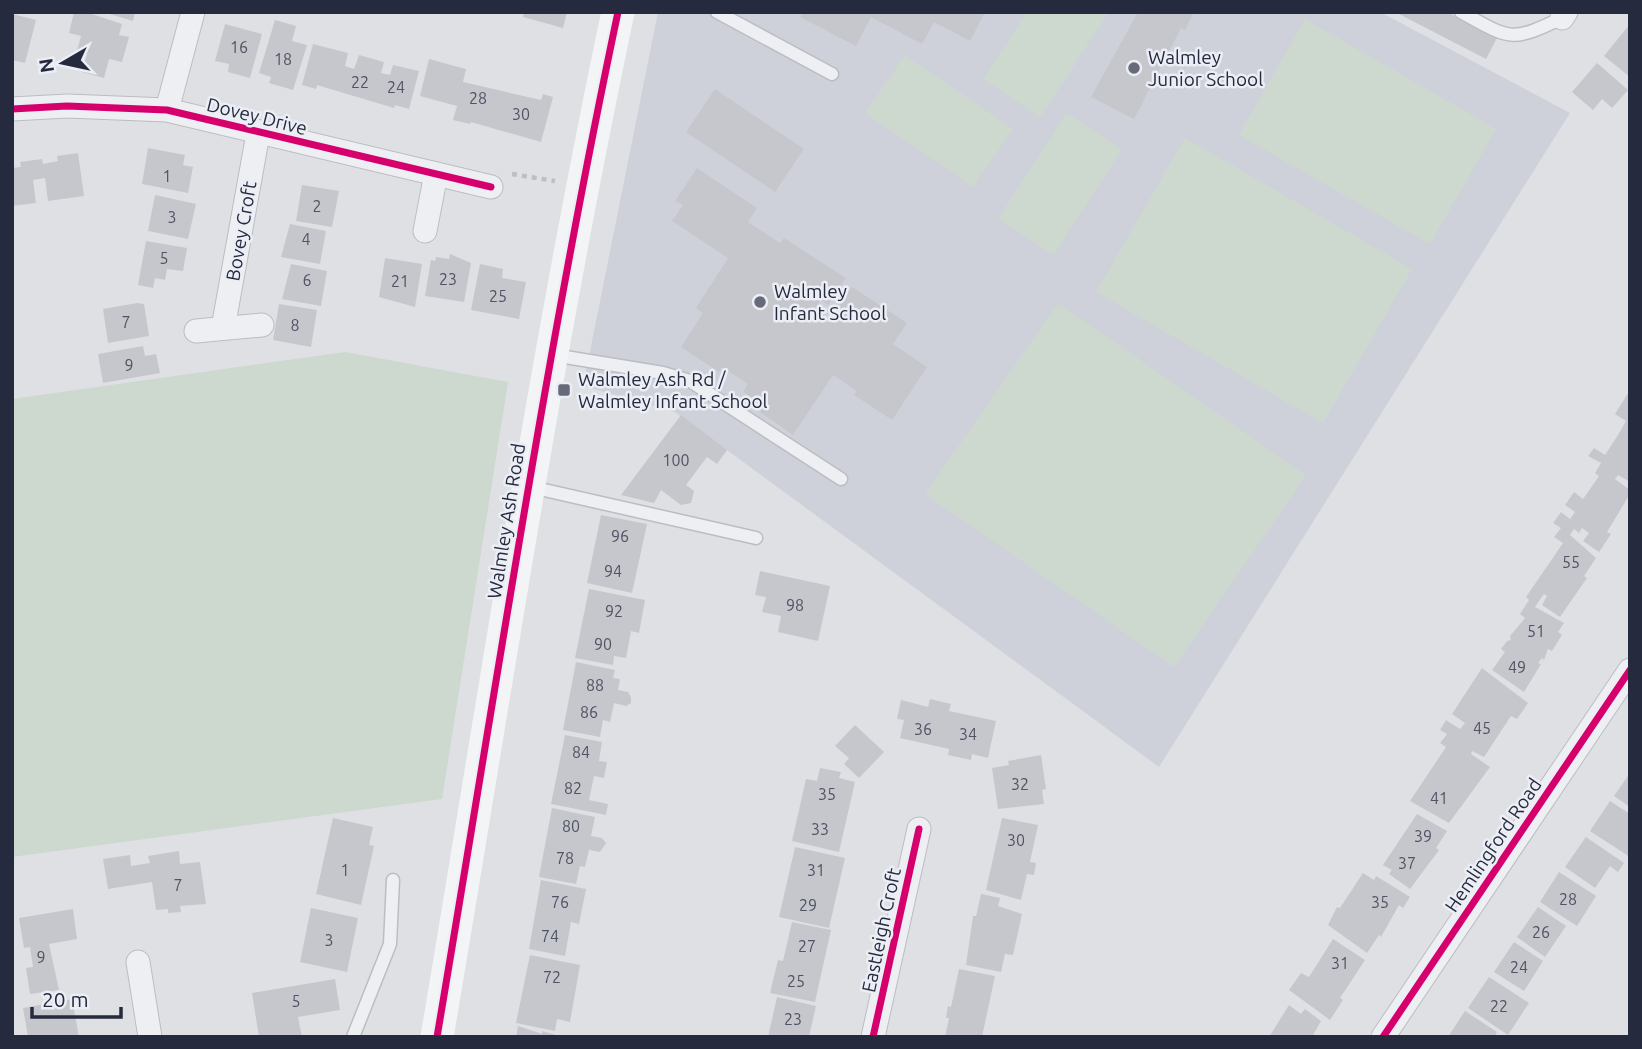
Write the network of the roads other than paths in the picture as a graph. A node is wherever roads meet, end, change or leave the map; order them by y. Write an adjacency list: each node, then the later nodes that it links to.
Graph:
1 (193, 12): 8 (street)
2 (618, 12): 16 (street, Walmley Ash Road)
3 (717, 12): 6 (lane)
4 (1461, 12): 5 (lane)
5 (1564, 15)
6 (832, 74)
7 (12, 109): 8 (street, Dovey Drive)
8 (167, 110): 9 (street, Dovey Drive)
9 (258, 134): 10 (street, Dovey Drive); 14 (street, Bovey Croft)
10 (436, 174): 11 (street, Dovey Drive); 12 (street)
11 (491, 187)
12 (425, 231)
13 (262, 325): 14 (street)
14 (223, 328): 15 (street)
15 (196, 331)
16 (550, 355): 17 (lane); 18 (street, Walmley Ash Road)
17 (841, 479)
18 (527, 486): 19 (lane); 26 (street, Walmley Ash Road)
19 (756, 538)
20 (1630, 670): 28 (street, Hemlingford Road)
21 (919, 830): 27 (street, Eastleigh Croft)
22 (393, 880): 25 (lane)
23 (138, 962): 24 (street)
24 (150, 1037)
25 (353, 1037)
26 (437, 1037)
27 (873, 1037)
28 (1383, 1037)

